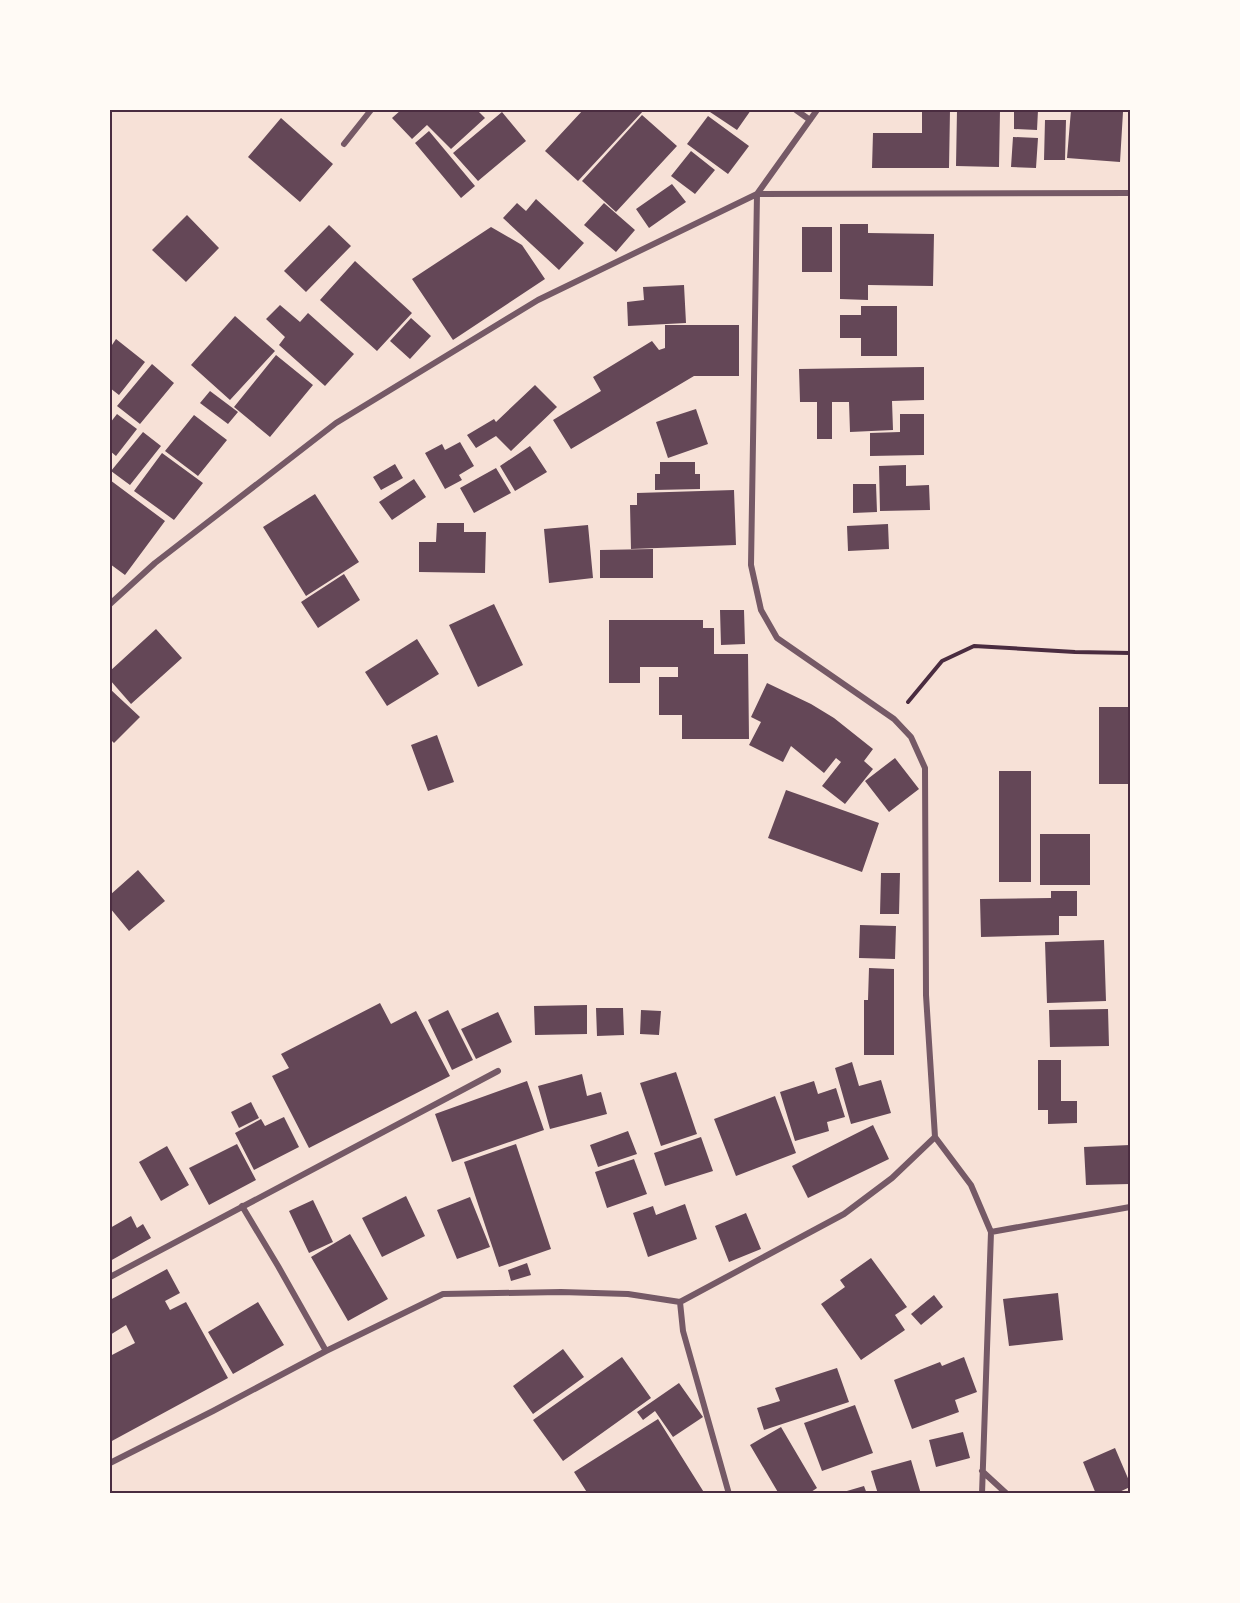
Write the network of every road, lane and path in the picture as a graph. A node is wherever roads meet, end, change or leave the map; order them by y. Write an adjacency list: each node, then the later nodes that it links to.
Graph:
1 (371, 110): 5 (street)
2 (796, 110): 4 (street)
3 (817, 110): 4 (street)
4 (810, 120): 7 (street)
5 (344, 144)
6 (1131, 193): 7 (street)
7 (757, 194): 8 (street); 10 (street)
8 (110, 604)
9 (1131, 653): 10 (path)
10 (894, 719): 12 (street)
11 (498, 1071): 13 (street)
12 (935, 1137): 15 (street); 17 (street)
13 (242, 1206): 16 (street); 18 (street)
14 (1131, 1207): 15 (street)
15 (991, 1232): 20 (street)
16 (110, 1277)
17 (680, 1302): 18 (street); 21 (street)
18 (326, 1351): 19 (street)
19 (110, 1463)
20 (982, 1471): 22 (street); 23 (street)
21 (729, 1494)
22 (982, 1494)
23 (1007, 1494)

